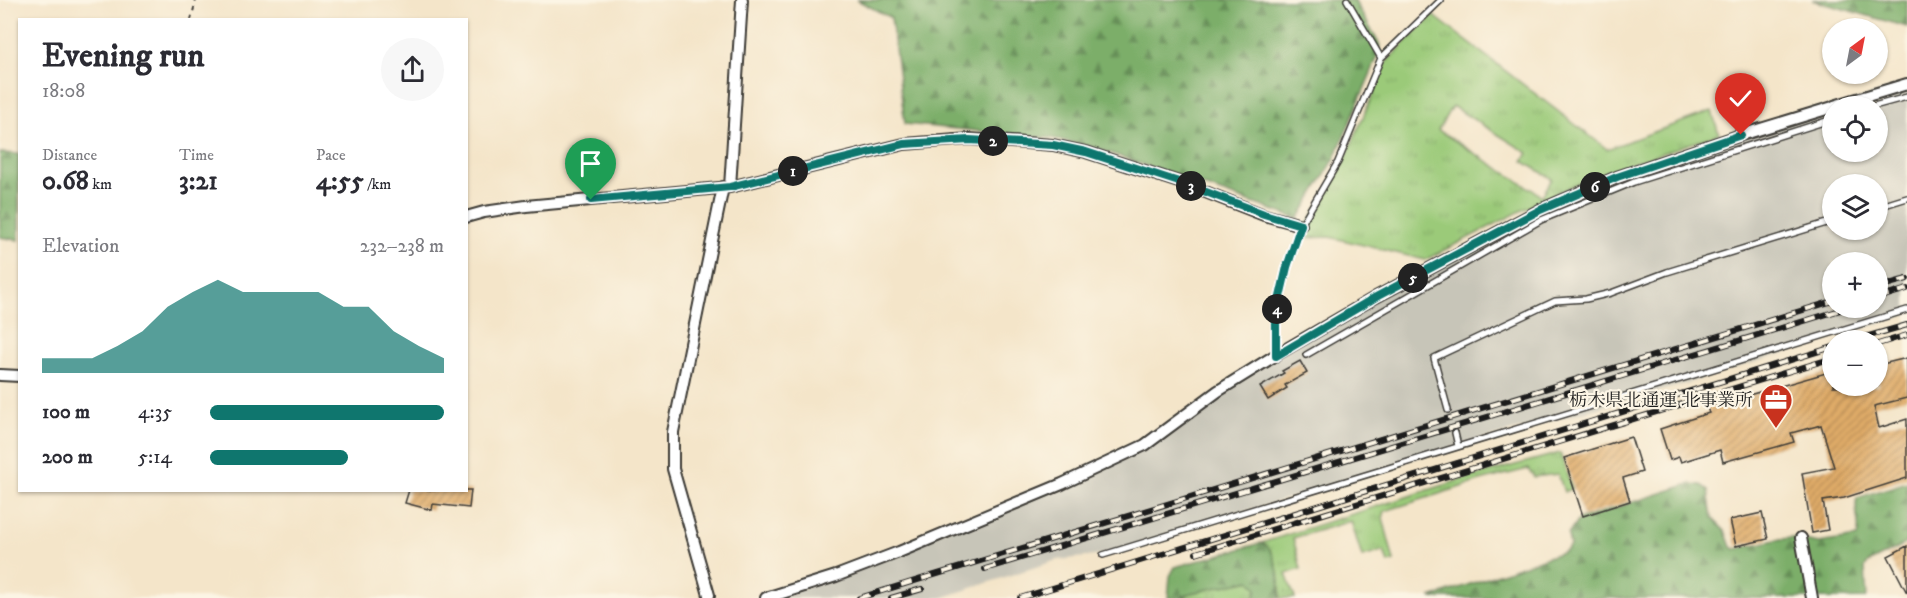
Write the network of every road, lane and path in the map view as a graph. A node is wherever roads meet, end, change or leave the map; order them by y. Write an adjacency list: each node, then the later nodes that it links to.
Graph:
1 (196, 0): 5 (path)
2 (742, 0): 13 (street)
3 (1347, 0): 6 (lane)
4 (1441, 0): 6 (lane)
5 (192, 18)
6 (1382, 58): 18 (lane)
7 (1907, 84): 8 (street)
8 (1869, 96)
9 (1907, 97): 10 (lane)
10 (1888, 102)
11 (1822, 111): 21 (street)
12 (1822, 122): 20 (lane)
13 (727, 187): 16 (street); 18 (street); 29 (street)
14 (1907, 198): 15 (lane)
15 (1888, 204)
16 (468, 216)
17 (1822, 224): 24 (lane)
18 (1301, 225): 21 (lane)
19 (1907, 310): 26 (lane)
20 (1306, 355)
21 (1276, 356): 30 (street)
22 (0, 375): 23 (street)
23 (18, 376)
24 (1448, 410)
25 (1455, 433): 26 (lane)
26 (1458, 446): 28 (lane)
27 (1801, 538): 31 (street)
28 (1103, 555)
29 (709, 595)
30 (766, 598)
31 (1812, 598)

